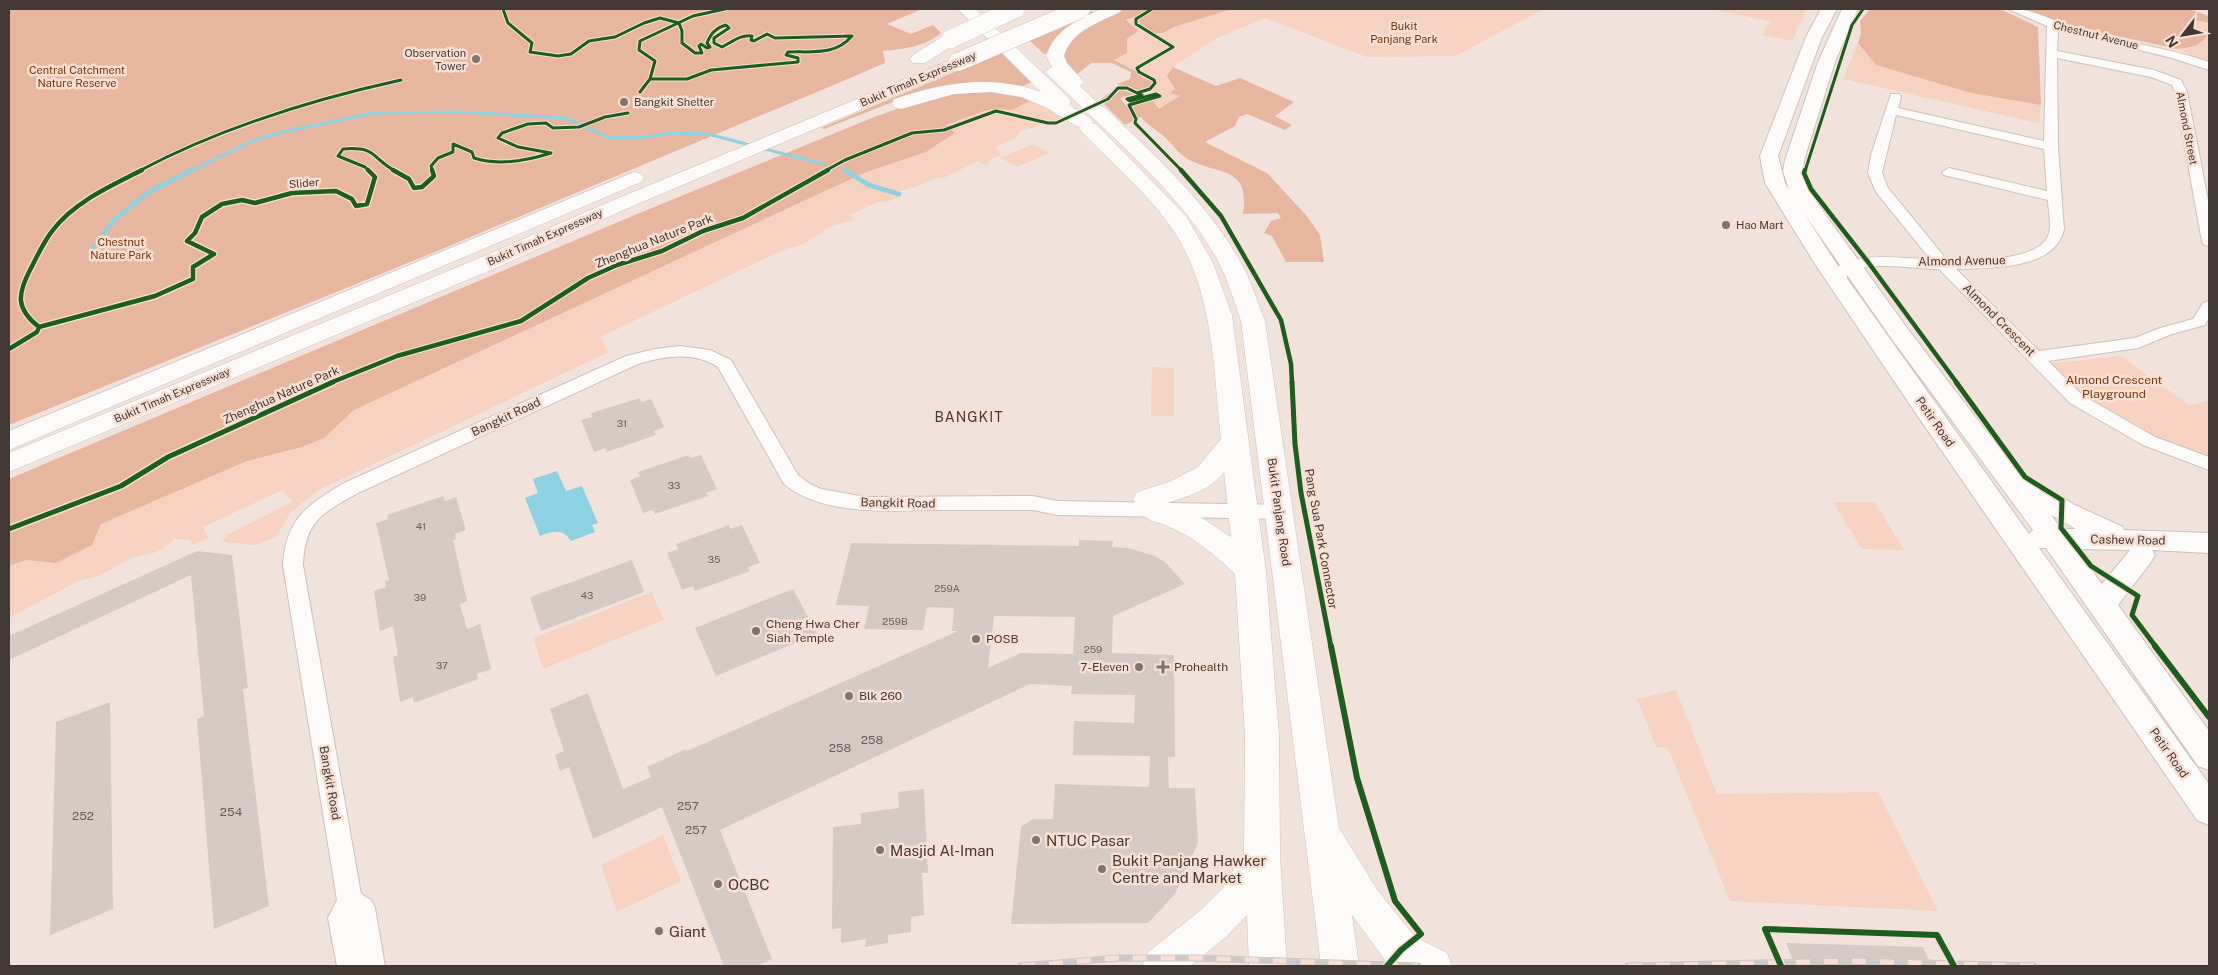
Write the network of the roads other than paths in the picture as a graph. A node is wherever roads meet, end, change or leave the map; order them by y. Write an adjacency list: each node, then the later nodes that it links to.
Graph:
1 (966, 9): 14 (main road)
2 (987, 9): 14 (main road)
3 (1081, 9): 10 (main road, Bukit Timah Expressway, bridge)
4 (1114, 9): 14 (main road)
5 (1829, 9): 15 (main road, Petir Road)
6 (1850, 9): 16 (main road, Petir Road)
7 (2014, 9): 9 (street, Chestnut Avenue)
8 (1022, 11): 10 (main road, Bukit Timah Expressway)
9 (2053, 26): 11 (street, Almond Avenue); 13 (street, Chestnut Avenue)
10 (953, 49): 12 (main road, Bukit Timah Expressway); 18 (main road, Bukit Timah Expressway)
11 (2051, 52): 19 (street, Almond Avenue); 23 (street, Almond Street)
12 (912, 62)
13 (2209, 66)
14 (1047, 69): 17 (main road); 17 (main road)
15 (1790, 97): 16 (main road); 25 (main road, Petir Road)
16 (1813, 101): 25 (main road, Petir Road)
17 (1090, 116): 18 (main road); 30 (main road); 37 (main road, Bukit Panjang Road)
18 (798, 136): 32 (main road, Bukit Timah Expressway)
19 (2051, 147): 22 (street, Almond Avenue); 24 (street, Almond Crescent)
20 (647, 172): 31 (main road, Bukit Timah Expressway)
21 (1949, 172): 22 (street)
22 (2054, 197): 24 (street, Almond Avenue)
23 (2209, 242)
24 (1941, 263): 25 (street, Almond Avenue); 27 (street, Almond Crescent)
25 (1844, 274): 28 (main road, Petir Road); 29 (main road, Petir Road)
26 (2209, 306): 27 (street)
27 (2036, 357): 33 (street, Almond Crescent)
28 (1926, 409): 29 (main road); 39 (main road, Petir Road)
29 (1959, 413): 34 (main road, Petir Road)
30 (1234, 440): 35 (main road); 36 (main road)
31 (9, 441)
32 (9, 463)
33 (2209, 464)
34 (2003, 472): 39 (main road, Petir Road); 40 (main road)
35 (1150, 504): 36 (street, Bangkit Road); 42 (main road); 48 (street, Bangkit Road)
36 (1242, 507): 37 (street, Bangkit Road); 42 (main road)
37 (1279, 507): 46 (main road, Bukit Panjang Road)
38 (2209, 543): 40 (main road, Cashew Road)
39 (2041, 546): 40 (main road, Cashew Road); 43 (main road, Petir Road); 45 (main road, Petir Road)
40 (2135, 547): 41 (main road, Cashew Road); 43 (main road)
41 (2209, 558)
42 (1251, 572): 47 (main road)
43 (2101, 606): 44 (main road, Petir Road)
44 (2209, 756)
45 (2209, 810)
46 (1322, 830): 53 (main road, Bukit Panjang Road); 54 (main road)
47 (1262, 855): 51 (main road); 52 (main road)
48 (350, 901): 49 (street, Bangkit Road); 50 (street, Bangkit Road)
49 (350, 966)
50 (372, 966)
51 (1161, 966)
52 (1268, 966)
53 (1340, 966)
54 (1433, 966)

